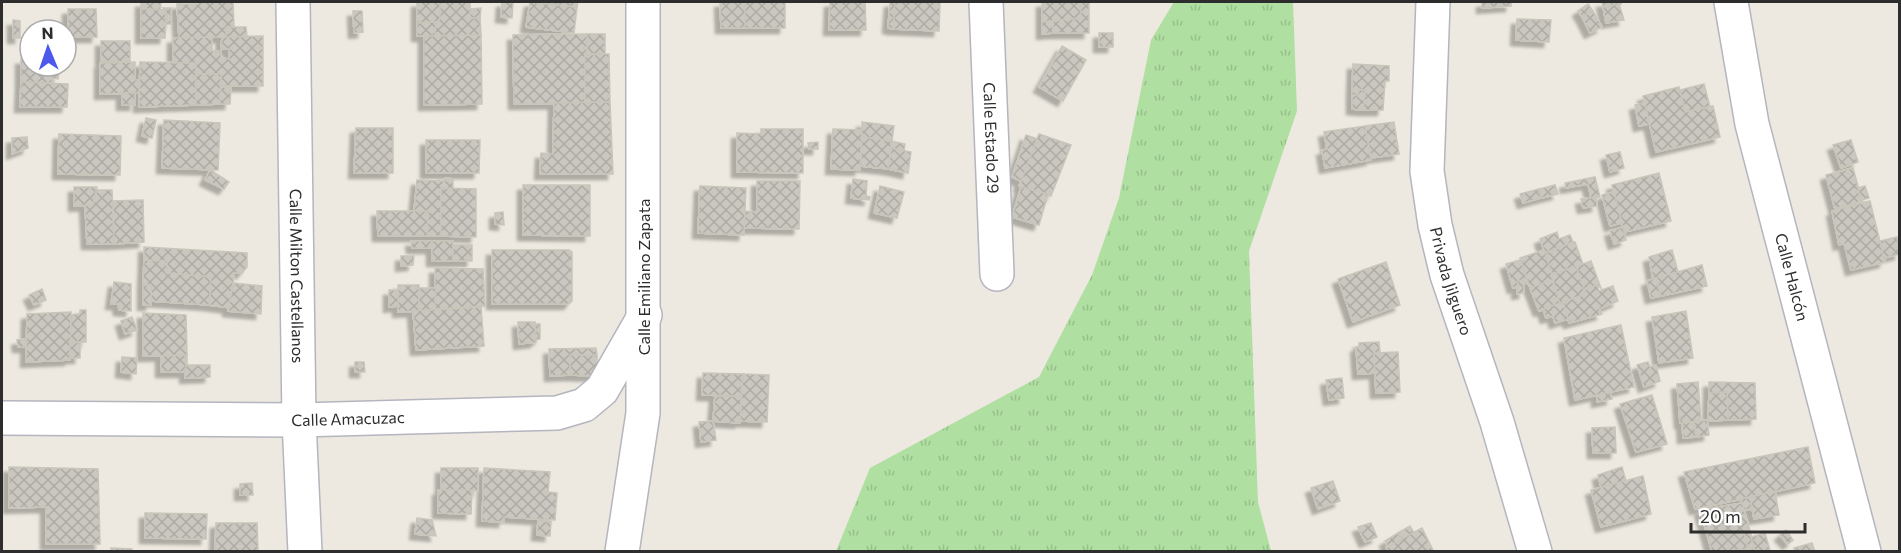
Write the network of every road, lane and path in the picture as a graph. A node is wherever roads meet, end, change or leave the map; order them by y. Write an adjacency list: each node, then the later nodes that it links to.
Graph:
1 (293, 2): 9 (street, Calle Milton Castellanos)
2 (643, 2): 7 (street, Calle Emiliano Zapata)
3 (986, 2): 6 (street, Calle Estado 29)
4 (1433, 2): 12 (street, Privada Jilguero)
5 (1731, 2): 13 (street, Calle Halcón)
6 (997, 274)
7 (645, 315): 9 (street, Calle Amacuzac); 11 (street, Calle Emiliano Zapata)
8 (2, 418): 9 (street, Calle Amacuzac)
9 (299, 420): 10 (street, Calle Milton Castellanos)
10 (305, 552)
11 (622, 552)
12 (1534, 552)
13 (1864, 552)

